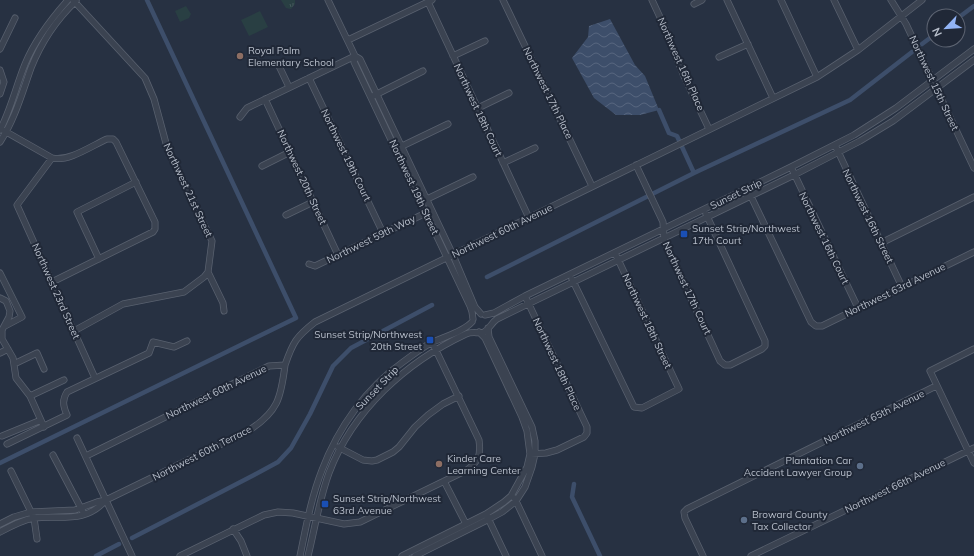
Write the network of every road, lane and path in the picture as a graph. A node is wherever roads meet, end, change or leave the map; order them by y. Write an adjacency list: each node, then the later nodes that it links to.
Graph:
1 (73, 0): 44 (street); 45 (street); 83 (street, Northwest 21st Street)
2 (328, 0): 15 (street, Northwest 19th Street)
3 (503, 0): 61 (street, Northwest 17th Place)
4 (652, 0): 43 (street, Northwest 16th Place)
5 (702, 0): 12 (street)
6 (727, 0): 17 (street)
7 (781, 0): 28 (street)
8 (834, 0): 19 (street)
9 (891, 0): 13 (street, Northwest 15th Street)
10 (922, 0): 13 (street, Northwest 60th Avenue)
11 (430, 1): 15 (street); 22 (street, Northwest 18th Court)
12 (694, 4)
13 (901, 15): 19 (street, Northwest 60th Avenue); 30 (street, Northwest 15th Street)
14 (15, 18): 18 (street)
15 (348, 40): 21 (street, Northwest 19th Street)
16 (485, 41): 22 (street)
17 (748, 44): 23 (street); 36 (street)
18 (0, 49)
19 (858, 50): 28 (street, Northwest 60th Avenue)
20 (974, 50): 30 (street, Sunset Strip)
21 (355, 56): 29 (street); 35 (street, Northwest 19th Street)
22 (453, 56): 39 (street, Northwest 18th Court)
23 (719, 57)
24 (974, 60): 32 (street, Sunset Strip)
25 (279, 66): 31 (street)
26 (0, 70): 33 (street)
27 (423, 71): 35 (street)
28 (817, 77): 36 (street, Northwest 60th Avenue)
29 (309, 78): 31 (street); 73 (street, Northwest 19th Court)
30 (933, 81): 32 (street, Northwest 15th Street); 38 (street, Sunset Strip)
31 (290, 87): 37 (street)
32 (936, 88): 40 (street, Sunset Strip); 57 (street, Northwest 15th Street)
33 (0, 94)
34 (510, 94): 39 (street)
35 (374, 95): 48 (street, Northwest 19th Street)
36 (773, 98): 43 (street, Northwest 60th Avenue)
37 (265, 99): 41 (street); 50 (street, Northwest 20th Street)
38 (906, 101): 40 (street); 47 (street, Sunset Strip)
39 (478, 108): 53 (street, Northwest 18th Court)
40 (911, 108): 51 (street, Sunset Strip)
41 (240, 117)
42 (448, 124): 48 (street)
43 (710, 129): 54 (street, Northwest 60th Avenue)
44 (0, 130): 45 (street)
45 (6, 133): 46 (street); 52 (street)
46 (0, 142)
47 (835, 145): 51 (street, Northwest 16th Street); 56 (street, Sunset Strip)
48 (398, 148): 65 (street, Northwest 19th Street)
49 (535, 148): 53 (street)
50 (290, 152): 55 (street); 66 (street, Northwest 20th Street)
51 (838, 153): 58 (street, Sunset Strip); 75 (street, Northwest 16th Street)
52 (52, 158): 60 (street); 86 (street, Northwest 23rd Street)
53 (503, 163): 71 (street, Northwest 18th Court)
54 (636, 165): 61 (street, Northwest 60th Avenue); 72 (street, Northwest 17th Court)
55 (262, 166)
56 (791, 167): 58 (street, Northwest 16th Court); 62 (street, Sunset Strip)
57 (974, 168)
58 (794, 175): 63 (street, Sunset Strip); 93 (street, Northwest 16th Court)
59 (473, 177): 65 (street)
60 (136, 182): 80 (street); 80 (street)
61 (592, 186): 71 (street, Northwest 60th Avenue)
62 (747, 188): 63 (street); 67 (street, Sunset Strip)
63 (751, 195): 70 (street, Sunset Strip); 93 (street, Northwest 63rd Avenue)
64 (974, 197): 75 (street)
65 (424, 200): 68 (street, Northwest 19th Street)
66 (313, 202): 69 (street); 78 (street, Northwest 20th Street)
67 (704, 209): 70 (street); 72 (street, Sunset Strip)
68 (429, 212): 73 (street, Northwest 59th Way); 79 (street, Northwest 19th Street)
69 (286, 215)
70 (707, 217): 74 (street, Sunset Strip); 74 (street, Northwest 17th Court)
71 (529, 218): 79 (street, Northwest 60th Avenue)
72 (664, 229): 74 (street, Northwest 17th Court); 77 (street, Sunset Strip)
73 (384, 233): 78 (street, Northwest 59th Way)
74 (664, 239): 81 (street, Sunset Strip)
75 (881, 243): 89 (street, Northwest 16th Street)
76 (974, 252): 89 (street, Northwest 63rd Avenue)
77 (615, 253): 81 (street, Northwest 18th Street); 85 (street, Sunset Strip)
78 (338, 255): 82 (street, Northwest 59th Way)
79 (450, 256): 95 (street, Northwest 19th Street); 96 (street, Northwest 19th Street); 108 (street, Northwest 60th Avenue)
80 (99, 260): 86 (street)
81 (618, 261): 88 (street, Sunset Strip); 88 (street, Northwest 18th Street)
82 (309, 264)
83 (208, 272): 94 (street); 99 (street)
84 (0, 273): 87 (street)
85 (570, 275): 88 (street); 90 (street, Sunset Strip)
86 (52, 282): 99 (street, Northwest 23rd Street)
87 (2, 283): 97 (street)
88 (574, 283): 92 (street, Sunset Strip)
89 (902, 287): 93 (street, Northwest 63rd Avenue)
90 (525, 296): 92 (street, Northwest 18th Place); 95 (street, Sunset Strip)
91 (0, 298): 97 (street)
92 (529, 304): 98 (street, Sunset Strip); 126 (street, Northwest 18th Place)
93 (858, 308)
94 (224, 312)
95 (483, 315): 96 (street); 98 (street)
96 (472, 320): 100 (street); 102 (street, Sunset Strip)
97 (4, 326): 103 (street)
98 (489, 326): 100 (street); 126 (street)
99 (74, 331): 110 (street, Northwest 23rd Street)
100 (479, 332): 105 (street, Sunset Strip); 126 (street)
101 (187, 341): 110 (street)
102 (432, 342): 105 (street); 115 (street, Sunset Strip)
103 (8, 349): 106 (street); 107 (street)
104 (974, 349): 112 (street)
105 (436, 350): 114 (street); 116 (street, Sunset Strip)
106 (0, 353)
107 (14, 364): 109 (street); 113 (street)
108 (285, 365): 128 (street, Northwest 60th Avenue); 133 (street, Northwest 60th Terrace)
109 (44, 369)
110 (95, 378): 118 (street)
111 (64, 380): 113 (street)
112 (936, 386): 125 (street); 156 (street, Northwest 65th Avenue)
113 (30, 396): 117 (street)
114 (458, 396): 123 (street); 131 (street)
115 (364, 398): 116 (street); 122 (street, Sunset Strip)
116 (372, 403): 123 (street, Sunset Strip)
117 (41, 420): 118 (street); 119 (street)
118 (44, 426): 121 (street)
119 (2, 436)
120 (77, 438): 128 (street)
121 (7, 444)
122 (333, 444): 123 (street); 138 (street, Sunset Strip)
123 (341, 448): 140 (street, Sunset Strip)
124 (974, 448): 125 (street, Northwest 66th Avenue)
125 (968, 451): 129 (street); 157 (street, Northwest 66th Avenue)
126 (532, 454): 132 (street); 134 (street)
127 (54, 455): 135 (street)
128 (86, 456): 133 (street)
129 (974, 463)
130 (12, 471): 136 (street)
131 (444, 481): 140 (street); 143 (street)
132 (510, 496): 134 (street); 139 (street)
133 (106, 500): 135 (street, Northwest 60th Terrace); 137 (street, Northwest 60th Terrace); 147 (street)
134 (516, 501): 139 (street); 155 (street)
135 (81, 509): 136 (street, Northwest 60th Terrace); 137 (street)
136 (31, 512): 141 (street); 142 (street, Northwest 60th Terrace)
137 (84, 514): 141 (street, Northwest 60th Terrace)
138 (309, 516): 140 (street); 144 (street); 150 (street, Sunset Strip)
139 (488, 516): 143 (street); 153 (street); 154 (street)
140 (317, 517): 151 (street, Sunset Strip)
141 (34, 518): 145 (street, Northwest 60th Terrace); 146 (street)
142 (0, 524)
143 (466, 524): 152 (street)
144 (234, 529): 148 (street); 149 (street)
145 (0, 532)
146 (37, 539)
147 (132, 556)
148 (180, 556)
149 (247, 556)
150 (300, 556)
151 (308, 556)
152 (402, 556)
153 (415, 556)
154 (506, 556)
155 (542, 556)
156 (703, 556)
157 (751, 556)

